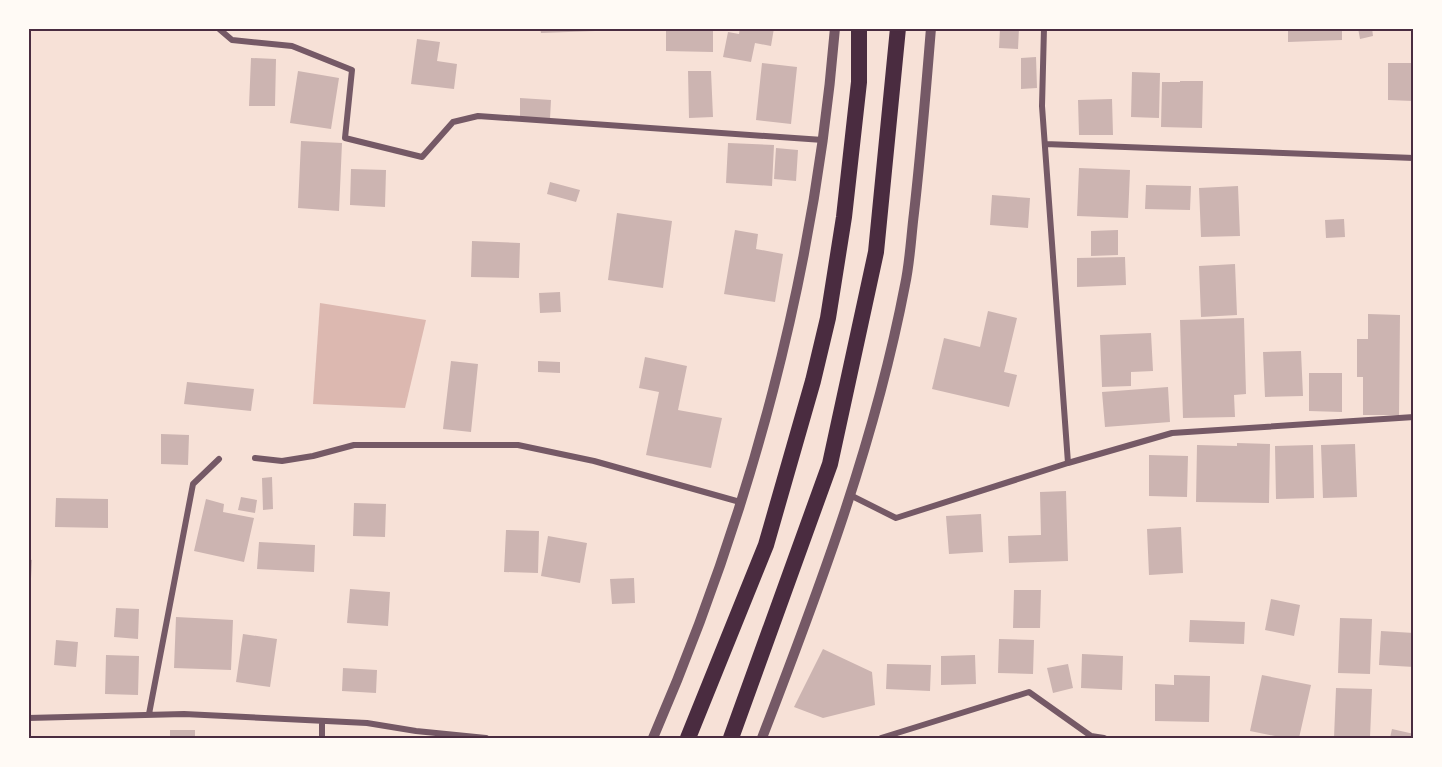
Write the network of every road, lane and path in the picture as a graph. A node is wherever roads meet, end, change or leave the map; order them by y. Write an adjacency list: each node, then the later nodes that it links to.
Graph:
1 (218, 28): 7 (street)
2 (835, 28): 7 (street)
3 (859, 28): 22 (highway)
4 (898, 28): 23 (highway)
5 (931, 28): 14 (street)
6 (1044, 28): 8 (street)
7 (823, 140): 15 (street)
8 (1045, 144): 9 (street); 13 (street)
9 (1413, 158)
10 (1413, 417): 13 (street)
11 (255, 458): 15 (street)
12 (219, 459): 16 (street)
13 (1068, 463): 14 (street)
14 (852, 496): 24 (street)
15 (741, 502): 21 (street)
16 (149, 714): 17 (street); 18 (street)
17 (28, 718)
18 (322, 721): 19 (street); 20 (street)
19 (322, 738)
20 (486, 738)
21 (653, 738)
22 (688, 738)
23 (730, 738)
24 (762, 738)
25 (882, 738): 26 (street)
26 (1104, 738)

